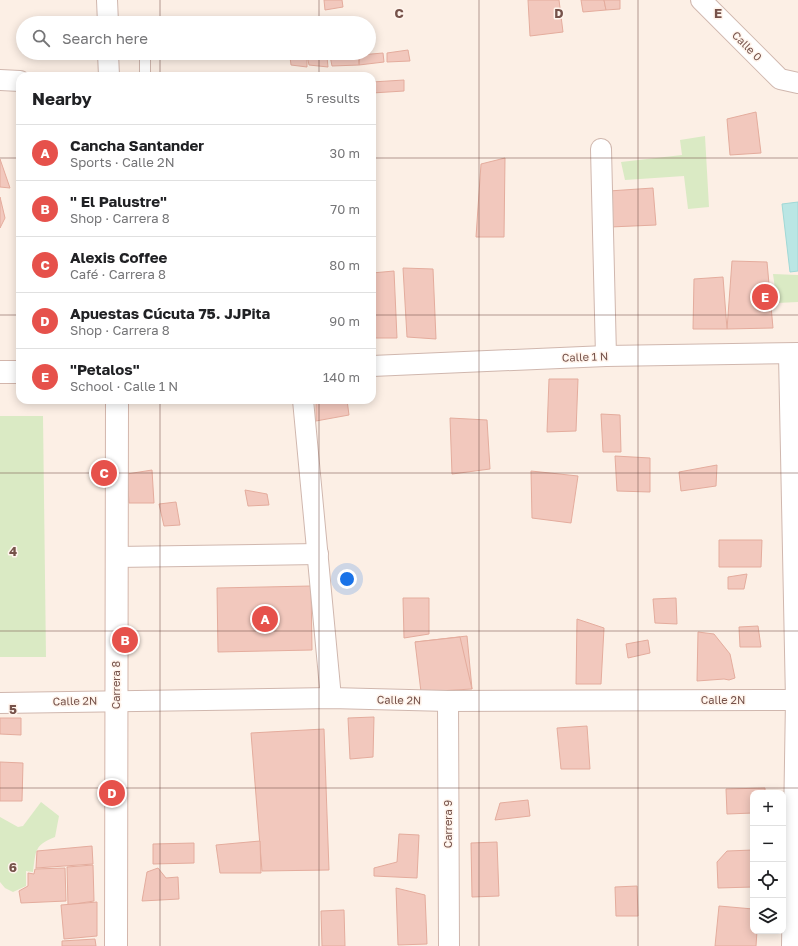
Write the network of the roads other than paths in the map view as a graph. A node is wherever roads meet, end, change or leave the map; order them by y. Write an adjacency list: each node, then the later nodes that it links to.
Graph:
1 (107, 0): 3 (street)
2 (701, 0): 10 (street, Calle 0)
3 (108, 16)
4 (108, 60): 6 (street)
5 (145, 60): 7 (lane)
6 (109, 72)
7 (145, 72)
8 (0, 80): 9 (street)
9 (16, 81)
10 (798, 84)
11 (601, 148): 13 (street)
12 (794, 354): 13 (street, Calle 1 N); 23 (street)
13 (606, 356): 14 (street, Calle 1 N)
14 (376, 366)
15 (0, 372): 16 (street)
16 (16, 372)
17 (117, 404): 20 (street, Carrera 8)
18 (303, 404): 19 (street)
19 (318, 554): 20 (street); 21 (street)
20 (116, 557): 22 (street, Carrera 8)
21 (331, 698): 22 (street, Calle 2N); 24 (street, Calle 2N)
22 (117, 700): 25 (street, Calle 2N); 26 (street, Carrera 8)
23 (797, 700): 24 (street, Calle 2N); 28 (street)
24 (448, 701): 27 (street, Carrera 9)
25 (0, 703)
26 (116, 946)
27 (449, 946)
28 (792, 946)

